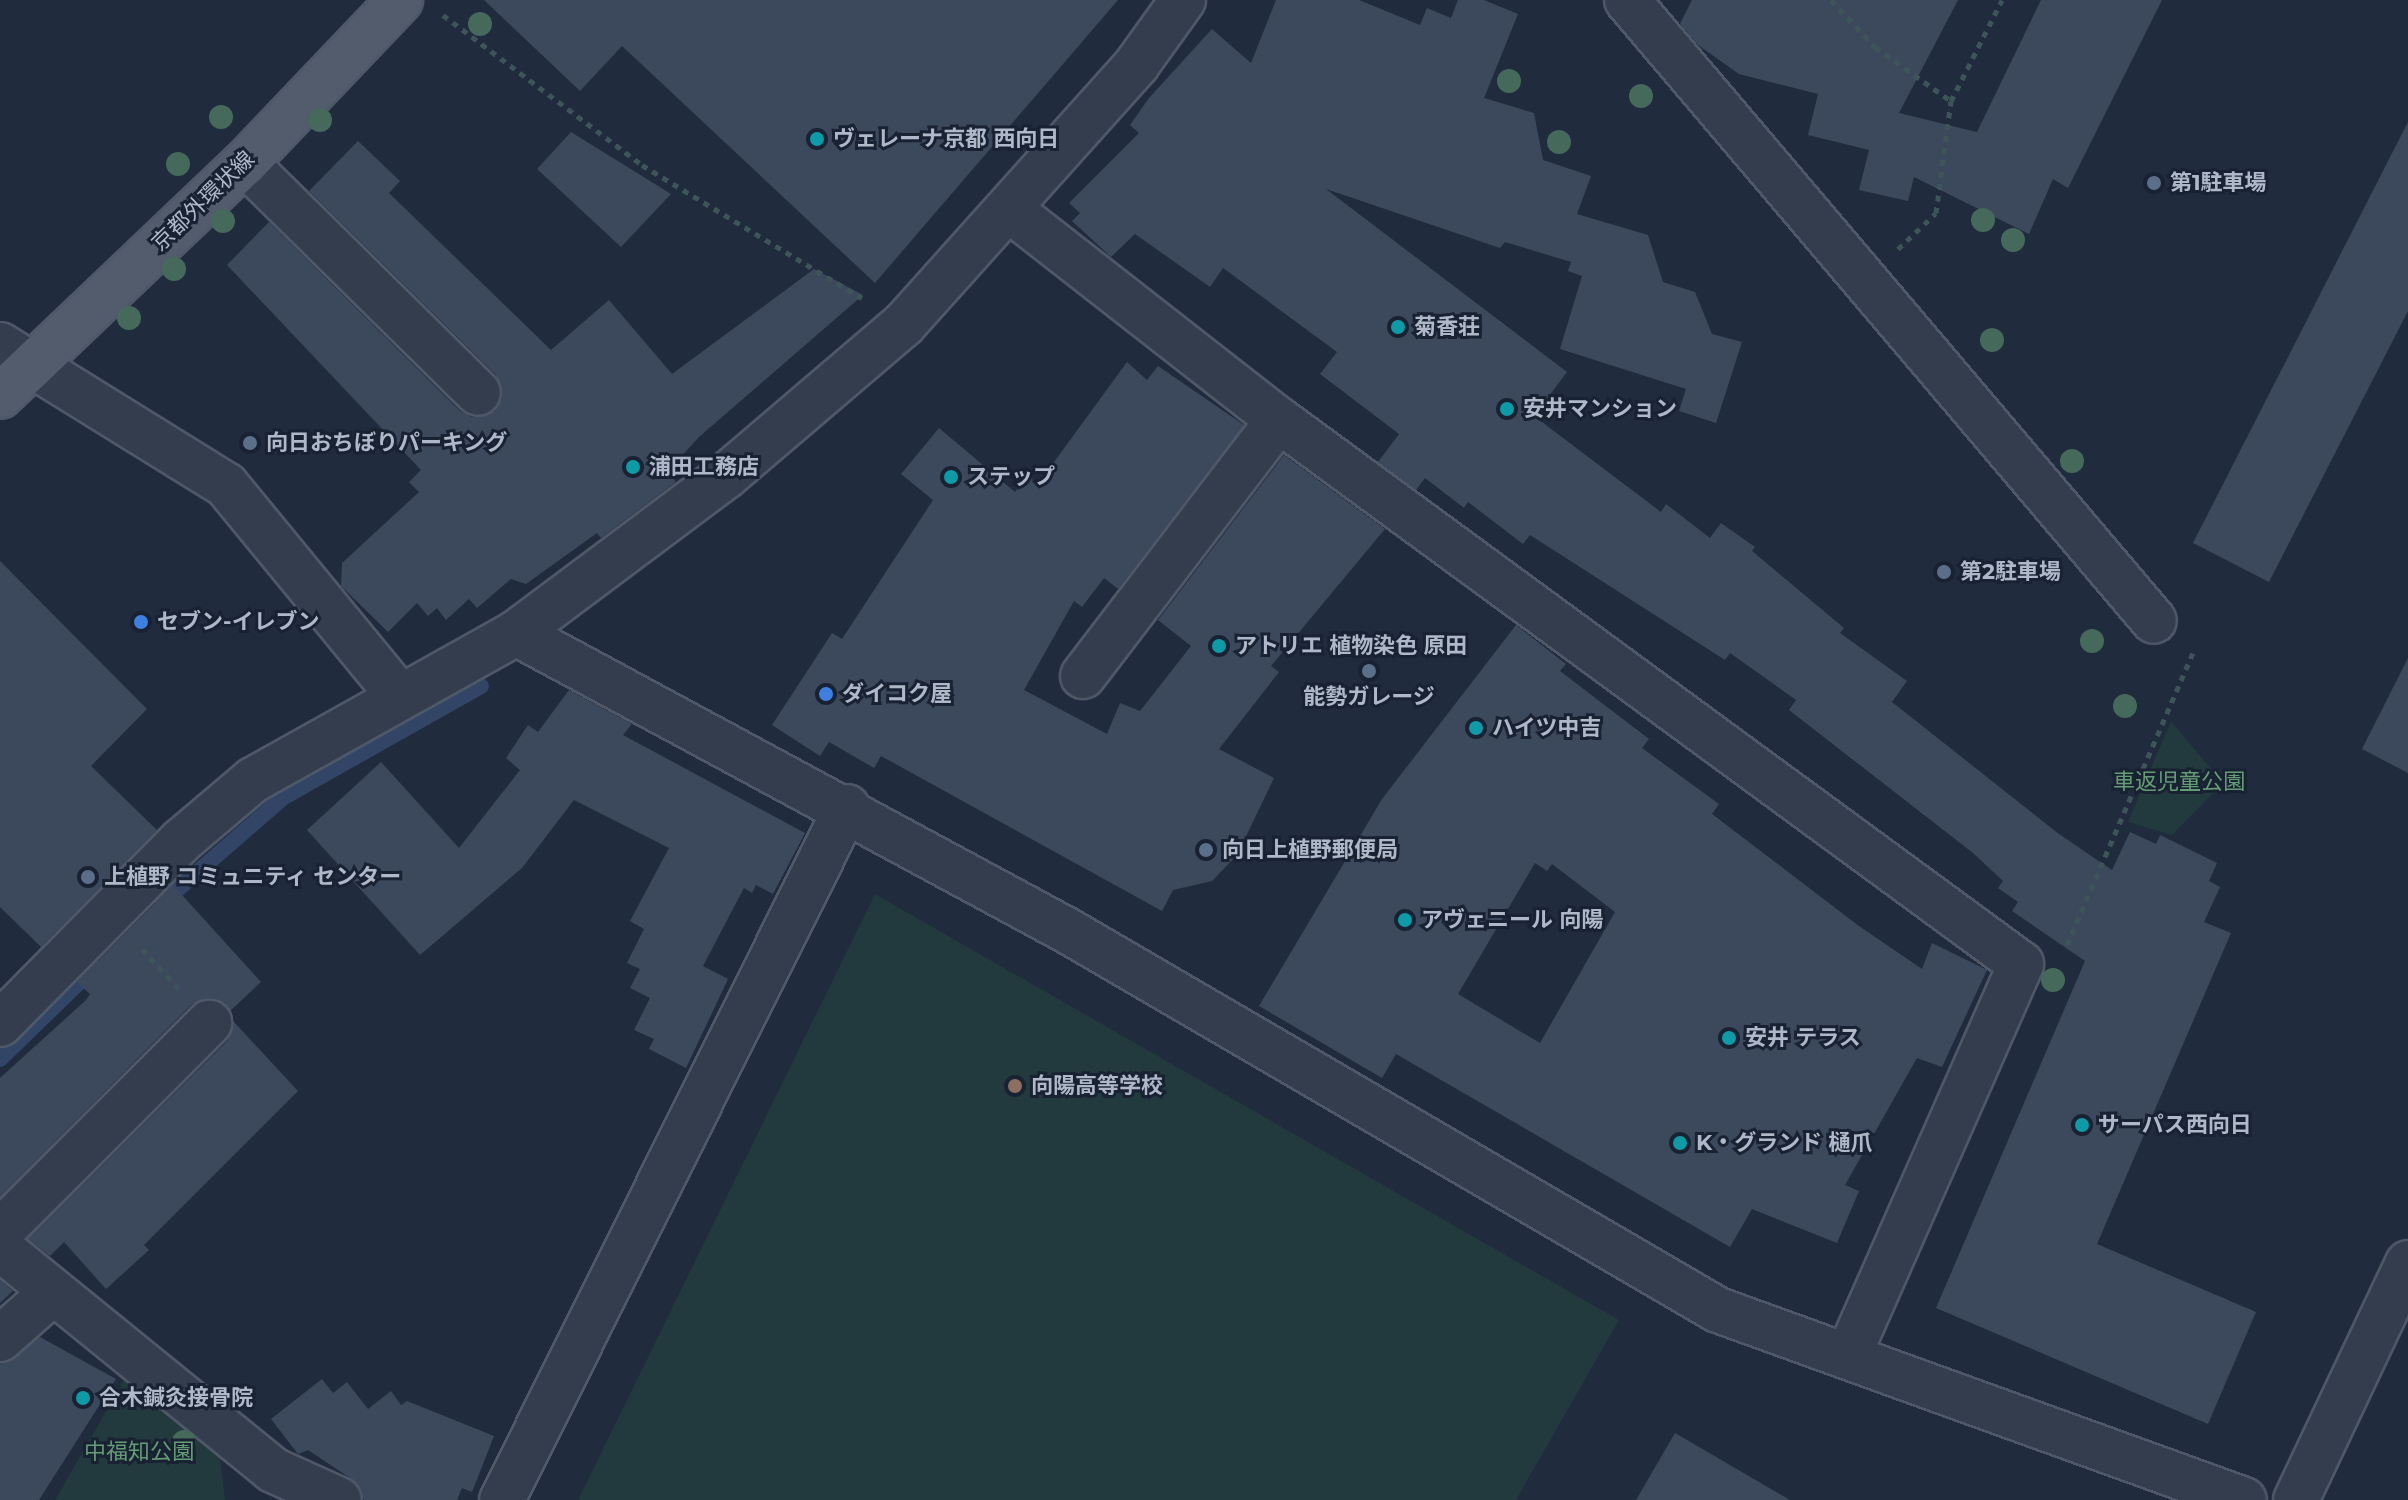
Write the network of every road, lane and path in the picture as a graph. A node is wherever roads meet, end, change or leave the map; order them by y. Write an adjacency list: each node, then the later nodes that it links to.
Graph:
1 (1183, 0): 8 (street)
2 (1627, 0): 15 (street)
3 (1831, 0): 6 (path)
4 (2002, 0): 6 (path)
5 (416, 4): 7 (main road, 京都外環状線); 10 (path)
6 (1951, 101): 9 (path)
7 (245, 163): 11 (main road, 京都外環状線); 12 (street)
8 (1010, 210): 10 (street); 14 (street)
9 (1890, 257)
10 (904, 324): 16 (street)
11 (16, 353): 13 (main road, 京都外環状線); 19 (street)
12 (478, 393)
13 (0, 396)
14 (1279, 420): 18 (street); 22 (street)
15 (2154, 621)
16 (516, 633): 19 (street); 20 (street)
17 (2197, 643): 22 (path)
18 (1083, 676)
19 (400, 697): 24 (street)
20 (847, 807): 30 (street); 33 (street)
21 (137, 943): 23 (path)
22 (2021, 964): 30 (street)
23 (209, 1023): 25 (street)
24 (0, 1024)
25 (0, 1232)
26 (0, 1248): 28 (street)
27 (2408, 1263): 35 (street)
28 (51, 1294): 29 (street); 31 (street)
29 (0, 1339)
30 (1848, 1357): 34 (street)
31 (266, 1485): 32 (street)
32 (339, 1500)
33 (502, 1500)
34 (2244, 1500)
35 (2296, 1500)

